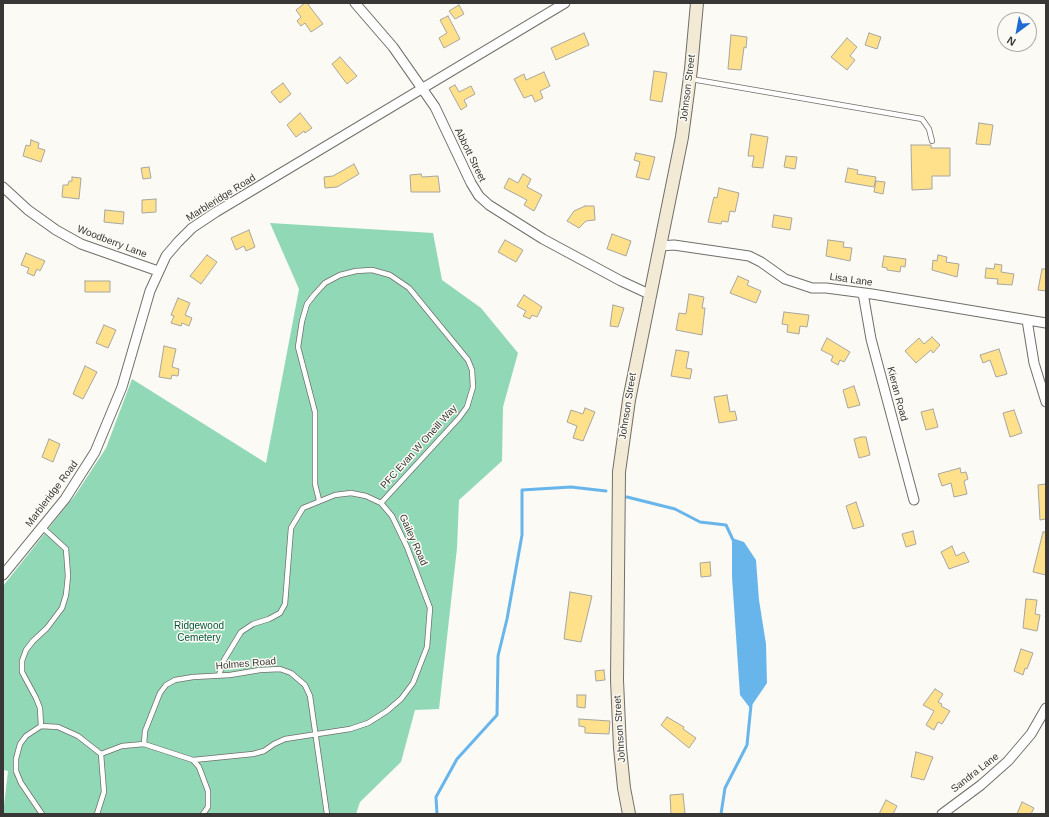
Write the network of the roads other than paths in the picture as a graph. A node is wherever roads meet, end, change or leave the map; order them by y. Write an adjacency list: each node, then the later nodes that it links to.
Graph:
1 (355, 3): 5 (street, Abbott Street)
2 (564, 3): 5 (street, Marbleridge Road)
3 (697, 3): 4 (street, Johnson Street)
4 (690, 78): 6 (lane); 8 (street, Johnson Street)
5 (422, 88): 9 (street, Marbleridge Road); 11 (street, Abbott Street)
6 (932, 141)
7 (3, 187): 9 (street, Woodberry Lane)
8 (660, 246): 10 (street, Lisa Lane); 11 (street, Johnson Street)
9 (158, 271): 18 (street, Marbleridge Road)
10 (863, 293): 12 (street, Lisa Lane); 16 (street, Kieran Road)
11 (649, 294): 31 (street, Johnson Street)
12 (1027, 320): 13 (street, Lisa Lane); 14 (street)
13 (1046, 323)
14 (1046, 402)
15 (319, 500): 17 (lane, Gailey Road); 17 (lane, PFC Evan W Oneill Way); 20 (lane, Gailey Road)
16 (914, 500)
17 (381, 503): 23 (lane, Gailey Road)
18 (42, 527): 19 (street, Marbleridge Road); 22 (lane)
19 (3, 575)
20 (219, 675): 23 (lane, Holmes Road); 24 (lane, Holmes Road)
21 (1046, 708): 32 (street, Sandra Lane)
22 (41, 726): 25 (lane); 27 (lane)
23 (316, 734): 26 (lane); 30 (lane, Holmes Road)
24 (144, 744): 25 (lane); 26 (lane)
25 (101, 754): 28 (lane)
26 (193, 760): 29 (lane)
27 (42, 814)
28 (97, 814)
29 (203, 814)
30 (327, 814)
31 (629, 814)
32 (942, 814)

